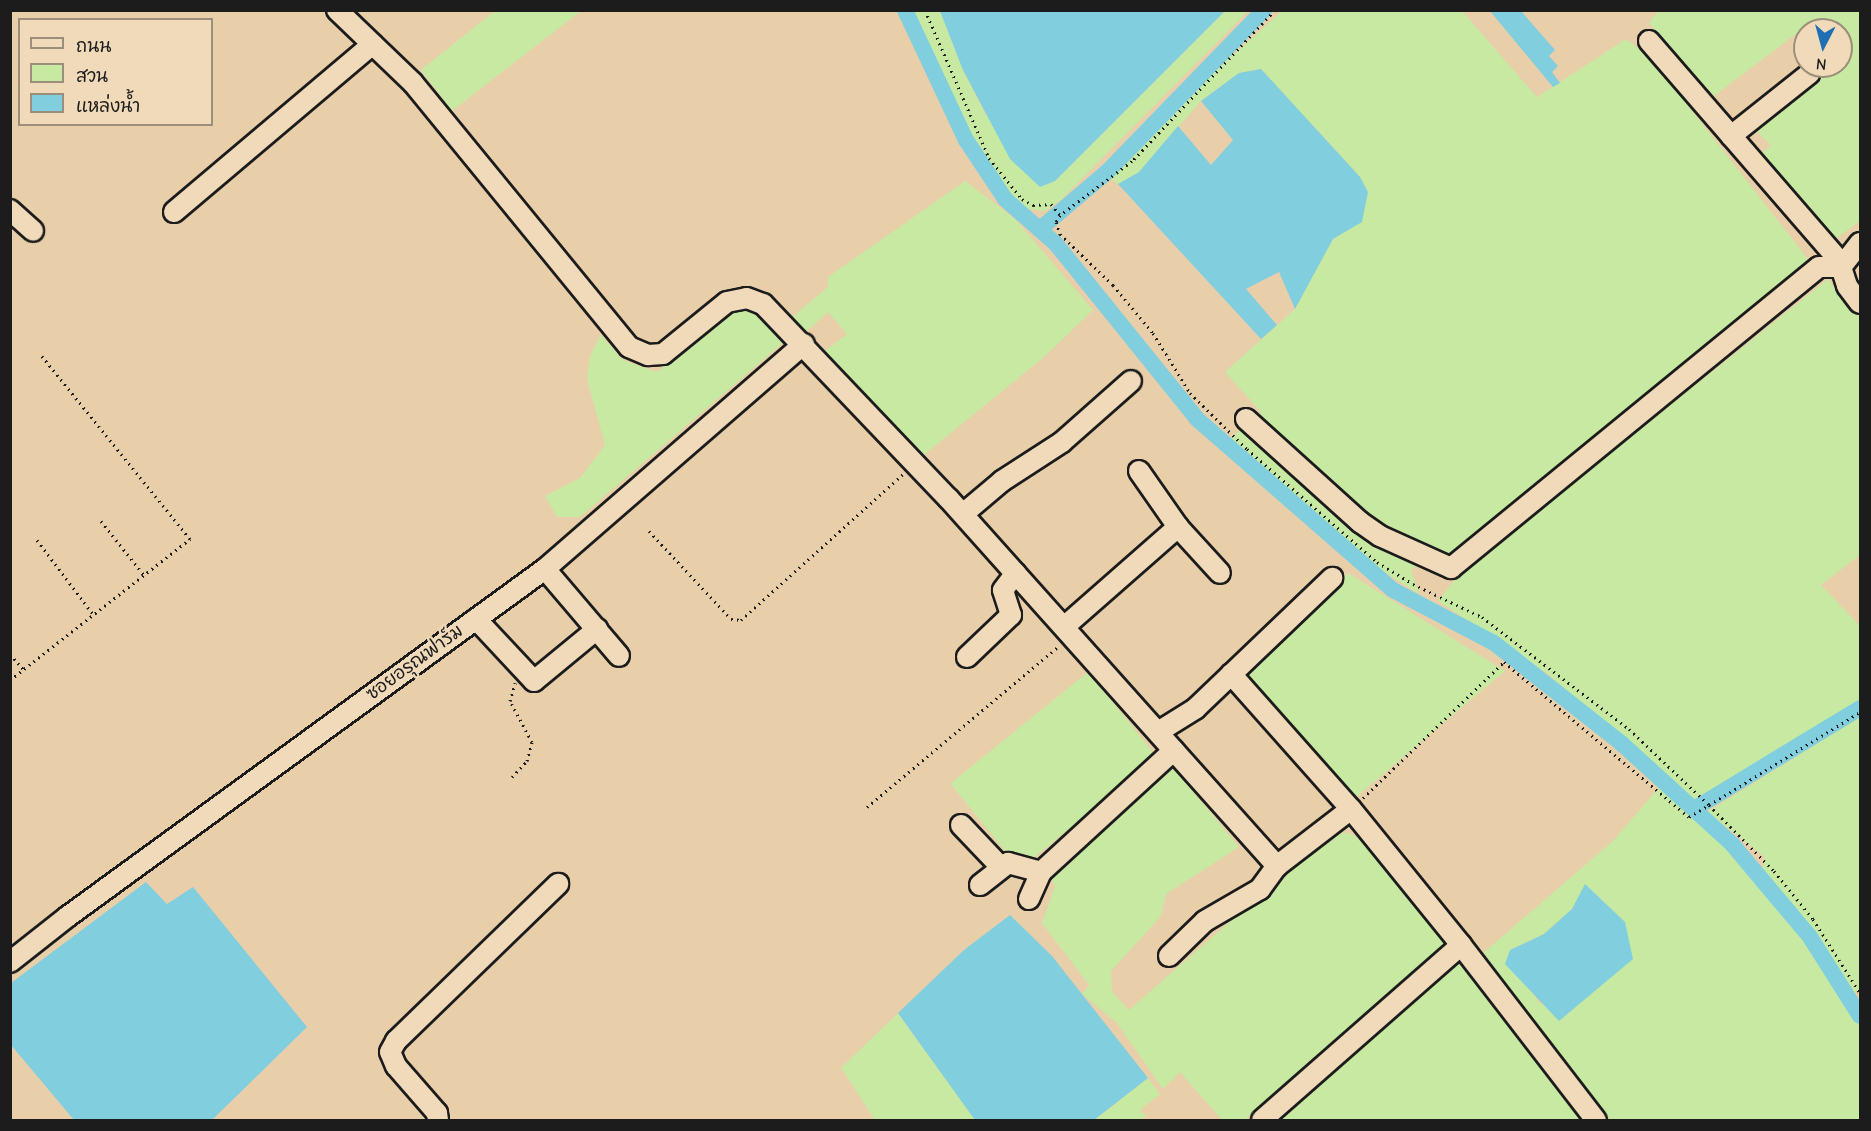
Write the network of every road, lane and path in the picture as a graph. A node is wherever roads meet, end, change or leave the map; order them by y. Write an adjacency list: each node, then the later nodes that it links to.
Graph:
1 (925, 10): 10 (path)
2 (1275, 10): 10 (path)
3 (339, 11): 5 (street)
4 (1649, 41): 7 (street)
5 (373, 44): 9 (street); 15 (street)
6 (1804, 78): 7 (street)
7 (1731, 136): 13 (street)
8 (10, 210): 11 (street)
9 (174, 212)
10 (1060, 215): 46 (path)
11 (33, 231)
12 (1860, 243): 13 (street)
13 (1841, 265): 14 (street); 18 (street)
14 (1860, 303)
15 (804, 344): 19 (street); 26 (street, ซอยอรุณฟาร์ม)
16 (40, 354): 29 (path)
17 (1131, 381): 21 (street)
18 (1246, 419)
19 (915, 463): 21 (street); 24 (path)
20 (1139, 471): 23 (street)
21 (963, 514): 27 (street)
22 (100, 521): 29 (path)
23 (1178, 527): 28 (street); 34 (street)
24 (649, 531)
25 (37, 540): 31 (path)
26 (545, 570): 32 (street, ซอยอรุณฟาร์ม); 33 (street)
27 (1016, 573): 34 (street); 37 (street)
28 (1220, 573)
29 (144, 575): 31 (path)
30 (1332, 578): 40 (street)
31 (93, 614): 38 (path)
32 (476, 619): 39 (street); 58 (street, ซอยอรุณฟาร์ม)
33 (597, 629): 36 (street); 39 (street)
34 (1068, 631): 43 (street); 47 (path)
35 (10, 654): 38 (path)
36 (620, 656)
37 (967, 657)
38 (24, 670): 41 (path)
39 (524, 673): 45 (path)
40 (1231, 674): 43 (street); 48 (street)
41 (10, 680)
42 (1860, 712): 46 (path)
43 (1158, 732): 44 (street)
44 (1174, 750): 51 (street); 52 (street)
45 (512, 777)
46 (1709, 805): 48 (path); 59 (path)
47 (867, 807)
48 (1351, 809): 51 (street); 56 (street)
49 (961, 825): 50 (street)
50 (1000, 866): 52 (street); 54 (street)
51 (1277, 866): 57 (street)
52 (1041, 872): 55 (street)
53 (558, 884): 60 (street)
54 (980, 885)
55 (1029, 899)
56 (1461, 945): 61 (street); 62 (street)
57 (1168, 956)
58 (10, 962)
59 (1860, 993)
60 (438, 1120)
61 (1262, 1120)
62 (1596, 1120)

